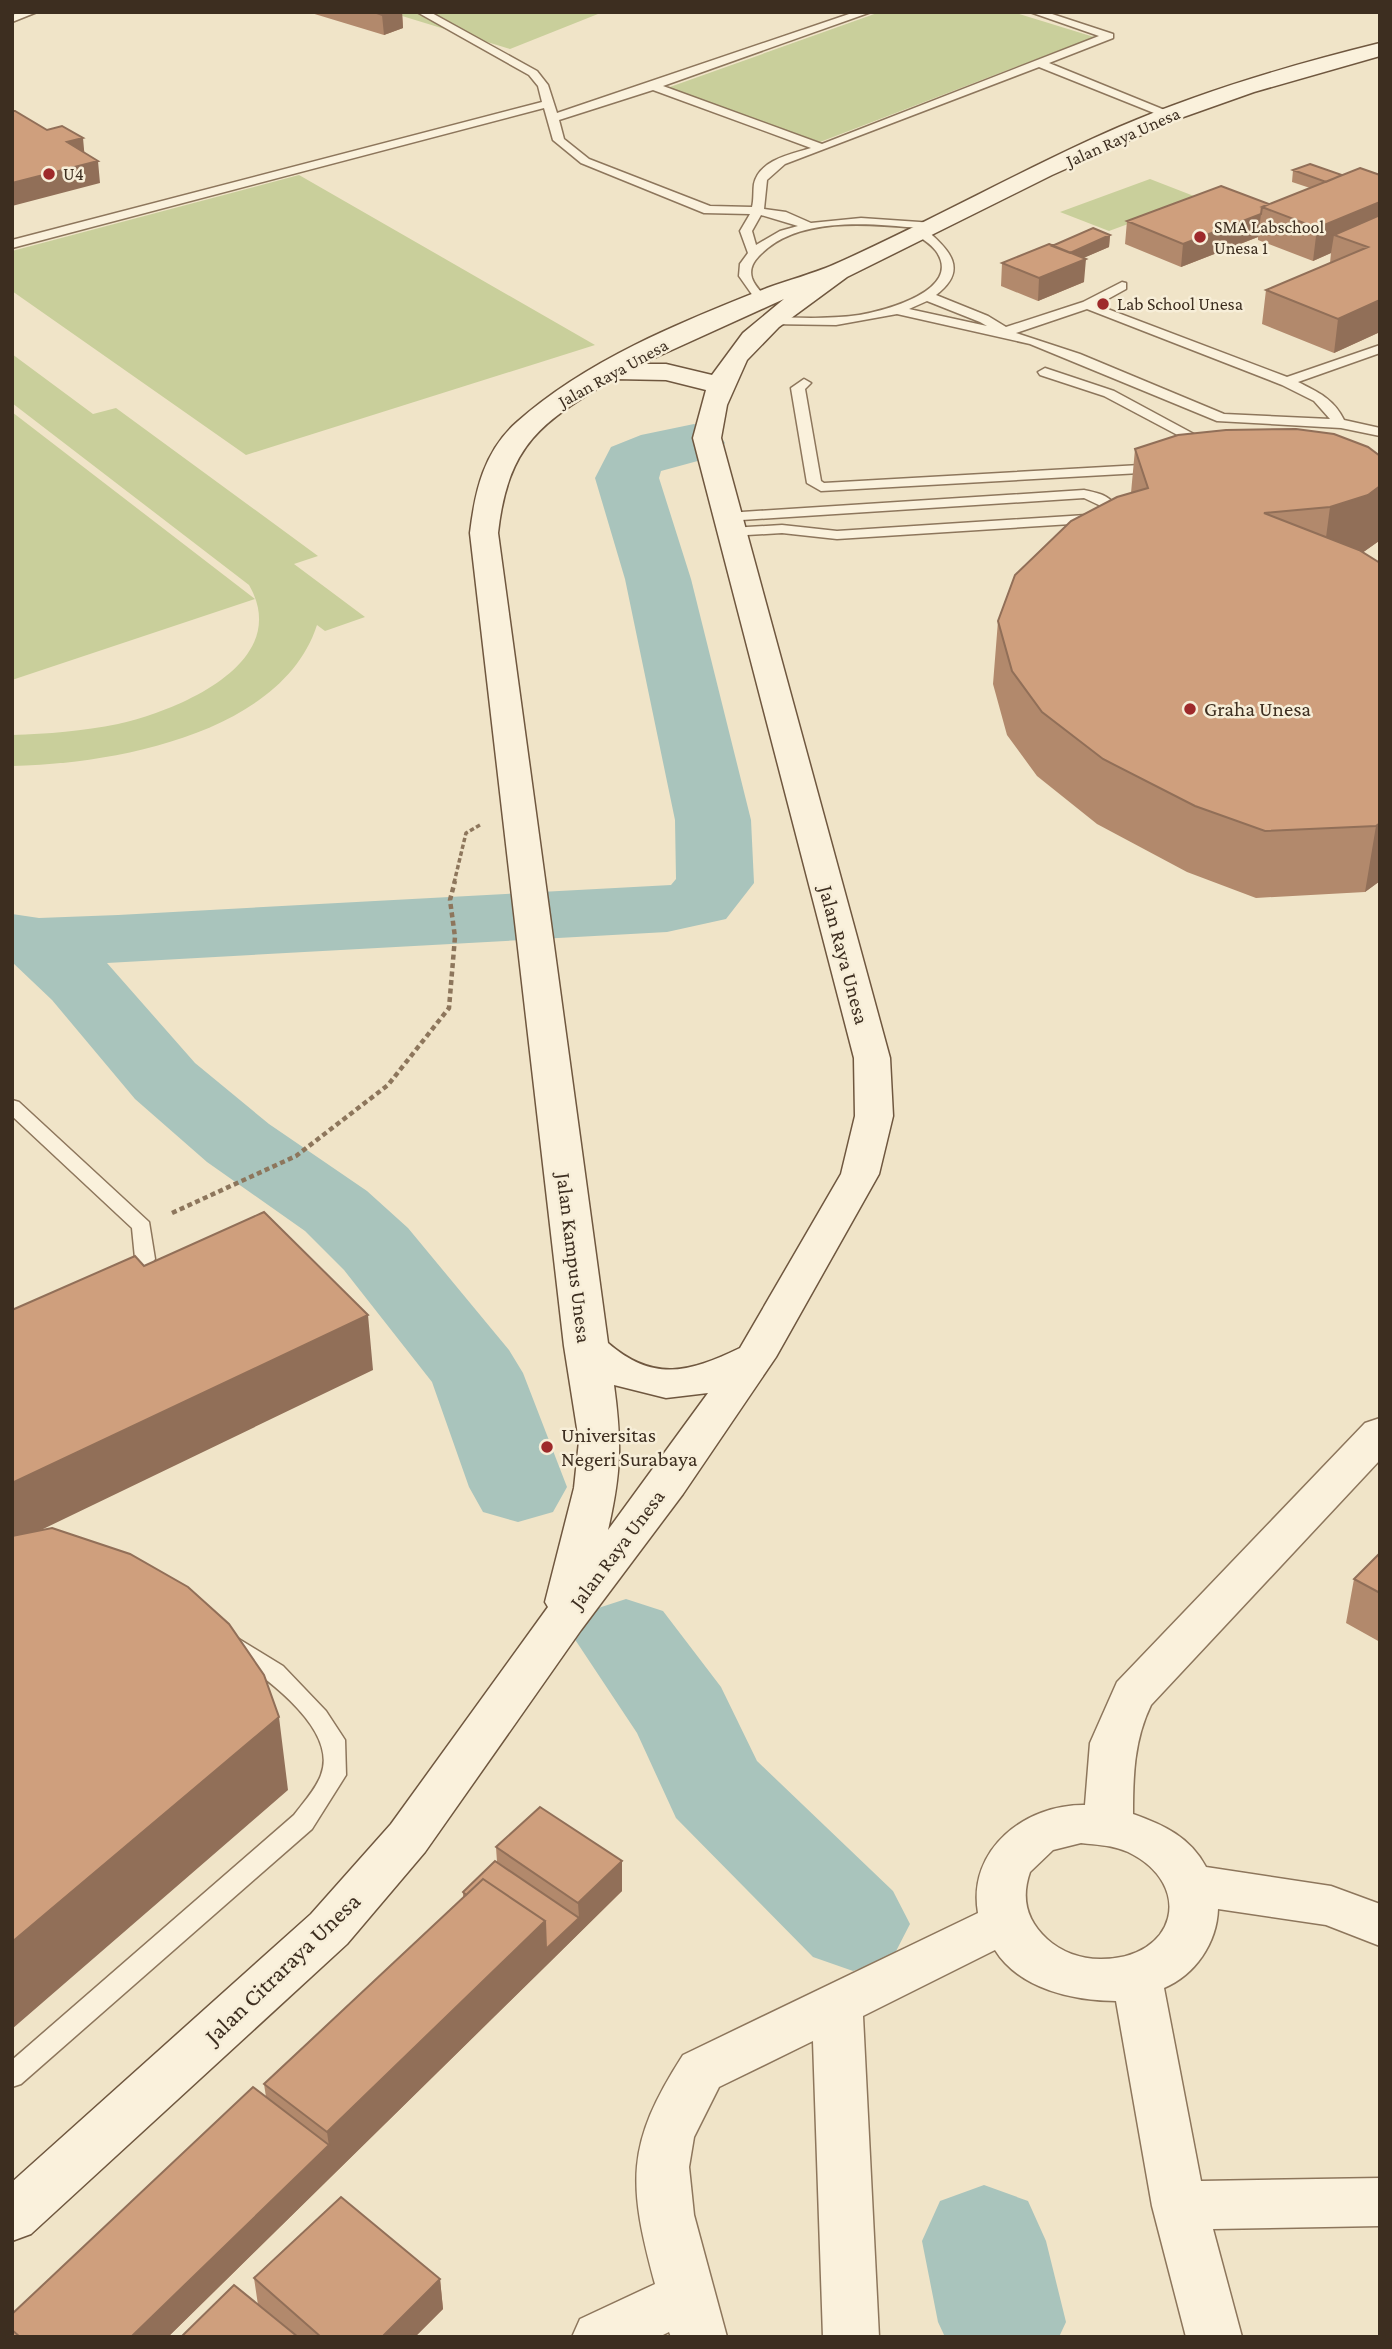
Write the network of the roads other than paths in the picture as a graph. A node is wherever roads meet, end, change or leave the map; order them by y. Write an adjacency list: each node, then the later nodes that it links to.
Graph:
1 (32, 12): 5 (lane)
2 (422, 12): 9 (lane)
3 (866, 12): 8 (lane)
4 (1035, 12): 7 (lane)
5 (12, 19)
6 (1380, 50): 10 (main road, Jalan Raya Unesa)
7 (1041, 64): 10 (lane); 12 (lane)
8 (653, 86): 11 (lane); 12 (lane)
9 (547, 104): 11 (lane); 16 (lane)
10 (1168, 115): 15 (main road, Jalan Raya Unesa)
11 (552, 118): 13 (lane)
12 (822, 148): 13 (lane)
13 (757, 211): 14 (lane); 17 (lane)
14 (811, 227): 15 (lane); 17 (lane)
15 (925, 228): 19 (lane); 21 (main road, Jalan Raya Unesa)
16 (12, 244)
17 (754, 253): 21 (lane)
18 (1122, 286): 20 (lane)
19 (926, 296): 22 (lane); 23 (lane)
20 (1087, 305): 23 (lane); 27 (lane)
21 (767, 310): 22 (lane); 26 (main road, Jalan Raya Unesa); 29 (main road, Jalan Raya Unesa)
22 (898, 310): 23 (lane)
23 (1004, 332): 30 (lane)
24 (1380, 349): 27 (lane)
25 (1045, 372): 32 (lane)
26 (606, 373): 29 (main road); 37 (main road, Jalan Raya Unesa)
27 (1287, 382): 30 (lane)
28 (804, 383): 34 (lane)
29 (719, 385): 36 (main road, Jalan Raya Unesa)
30 (1339, 424): 31 (lane)
31 (1380, 432)
32 (1224, 454)
33 (1174, 467): 34 (lane)
34 (1078, 474): 35 (lane)
35 (1084, 494): 36 (lane); 36 (lane)
36 (729, 525): 41 (main road, Jalan Raya Unesa)
37 (530, 912): 40 (main road, Jalan Kampus Unesa)
38 (12, 1106): 39 (lane)
39 (108, 1299)
40 (585, 1346): 41 (main road); 43 (main road, Jalan Kampus Unesa)
41 (755, 1357): 43 (main road, Jalan Raya Unesa)
42 (1380, 1433): 45 (main road)
43 (565, 1618): 54 (main road, Jalan Citraraya Unesa)
44 (207, 1627): 51 (lane)
45 (1109, 1825): 46 (main road); 47 (main road)
46 (1190, 1885): 48 (main road); 49 (main road)
47 (1004, 1923): 49 (main road); 50 (main road)
48 (1380, 1926)
49 (1137, 1978): 53 (main road)
50 (837, 2005): 55 (main road); 57 (main road)
51 (12, 2076)
52 (1380, 2202): 53 (main road)
53 (1179, 2206): 58 (main road)
54 (12, 2217)
55 (692, 2317): 56 (main road)
56 (600, 2337)
57 (851, 2337)
58 (1214, 2337)

